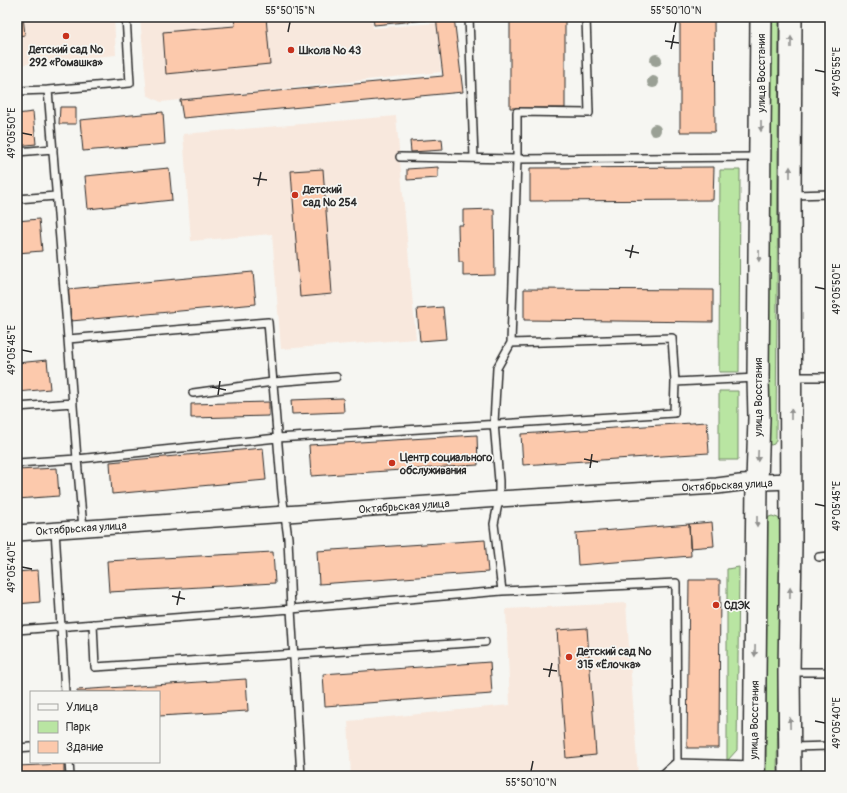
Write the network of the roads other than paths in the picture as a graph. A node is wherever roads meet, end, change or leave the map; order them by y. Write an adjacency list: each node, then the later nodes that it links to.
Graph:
1 (126, 17): 6 (lane)
2 (469, 17): 12 (lane)
3 (586, 17): 13 (lane)
4 (761, 17): 11 (main road, улица Восстания, one-way to 11)
5 (791, 17): 15 (main road, one-way to 5)
6 (48, 90): 7 (lane); 8 (lane)
7 (17, 91)
8 (53, 149): 9 (lane); 16 (lane)
9 (17, 152)
10 (400, 157): 12 (lane)
11 (760, 157): 13 (lane); 23 (main road, улица Восстания, one-way to 23)
12 (474, 158): 13 (lane)
13 (516, 159): 19 (lane)
14 (830, 194): 15 (lane)
15 (790, 195): 21 (main road)
16 (56, 196): 17 (lane); 18 (lane)
17 (17, 199)
18 (68, 339): 24 (lane); 27 (lane)
19 (511, 342): 25 (lane); 29 (lane)
20 (336, 377): 24 (lane)
21 (791, 377): 22 (lane); 33 (main road, one-way to 21)
22 (830, 377)
23 (758, 378): 25 (lane); 34 (main road, улица Восстания, one-way to 34)
24 (273, 382): 26 (lane); 30 (lane)
25 (675, 382): 29 (lane)
26 (193, 393)
27 (73, 403): 28 (lane); 31 (lane)
28 (17, 407)
29 (494, 424): 30 (lane); 35 (lane)
30 (277, 438): 31 (lane); 36 (lane)
31 (77, 459): 32 (lane); 37 (lane)
32 (17, 463)
33 (791, 481): 34 (street, Октябрьская улица); 49 (main road, one-way to 33)
34 (757, 482): 35 (street, Октябрьская улица); 58 (main road, улица Восстания, one-way to 58)
35 (499, 499): 36 (street, Октябрьская улица); 42 (lane)
36 (284, 514): 37 (street, Октябрьская улица); 43 (lane)
37 (83, 528): 38 (street, Октябрьская улица)
38 (55, 530): 39 (street, Октябрьская улица); 45 (lane)
39 (17, 533)
40 (830, 556): 41 (lane)
41 (819, 557)
42 (502, 590): 43 (lane); 57 (lane)
43 (291, 609): 44 (lane); 48 (lane)
44 (92, 624): 45 (lane); 48 (lane)
45 (61, 626): 46 (lane); 51 (lane)
46 (17, 630)
47 (485, 642): 48 (lane)
48 (293, 654): 60 (lane)
49 (789, 672): 50 (lane); 54 (main road, one-way to 49)
50 (830, 672)
51 (65, 691)
52 (830, 746): 54 (lane)
53 (30, 747): 55 (lane)
54 (790, 747): 61 (main road)
55 (17, 748)
56 (69, 763): 59 (lane)
57 (672, 772): 58 (street)
58 (754, 772)
59 (70, 776)
60 (301, 776)
61 (790, 776)

